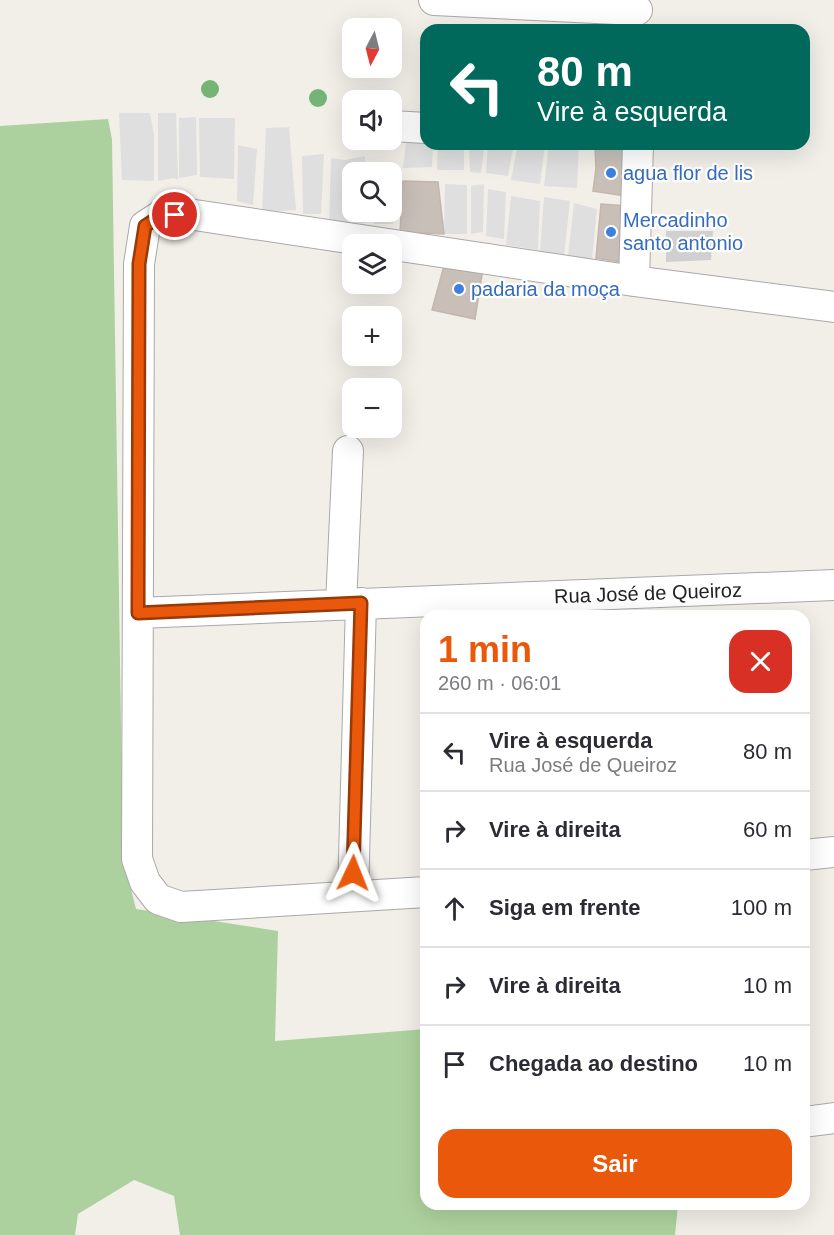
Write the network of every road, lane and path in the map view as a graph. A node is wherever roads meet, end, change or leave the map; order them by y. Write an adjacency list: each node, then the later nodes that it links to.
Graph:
1 (434, 0): 2 (street)
2 (637, 13)
3 (402, 127): 4 (street)
4 (420, 128)
5 (638, 150): 6 (street)
6 (634, 281): 7 (street); 12 (street)
7 (834, 307)
8 (348, 452): 10 (street)
9 (834, 585): 11 (street, Rua José de Queiroz)
10 (351, 603): 11 (street, Rua José de Queiroz); 12 (street, Rua José de Queiroz); 16 (street)
11 (510, 608)
12 (138, 613): 16 (street)
13 (834, 852): 14 (street)
14 (810, 854)
15 (420, 892): 16 (street)
16 (353, 895)
17 (834, 1118): 18 (street)
18 (810, 1121)

